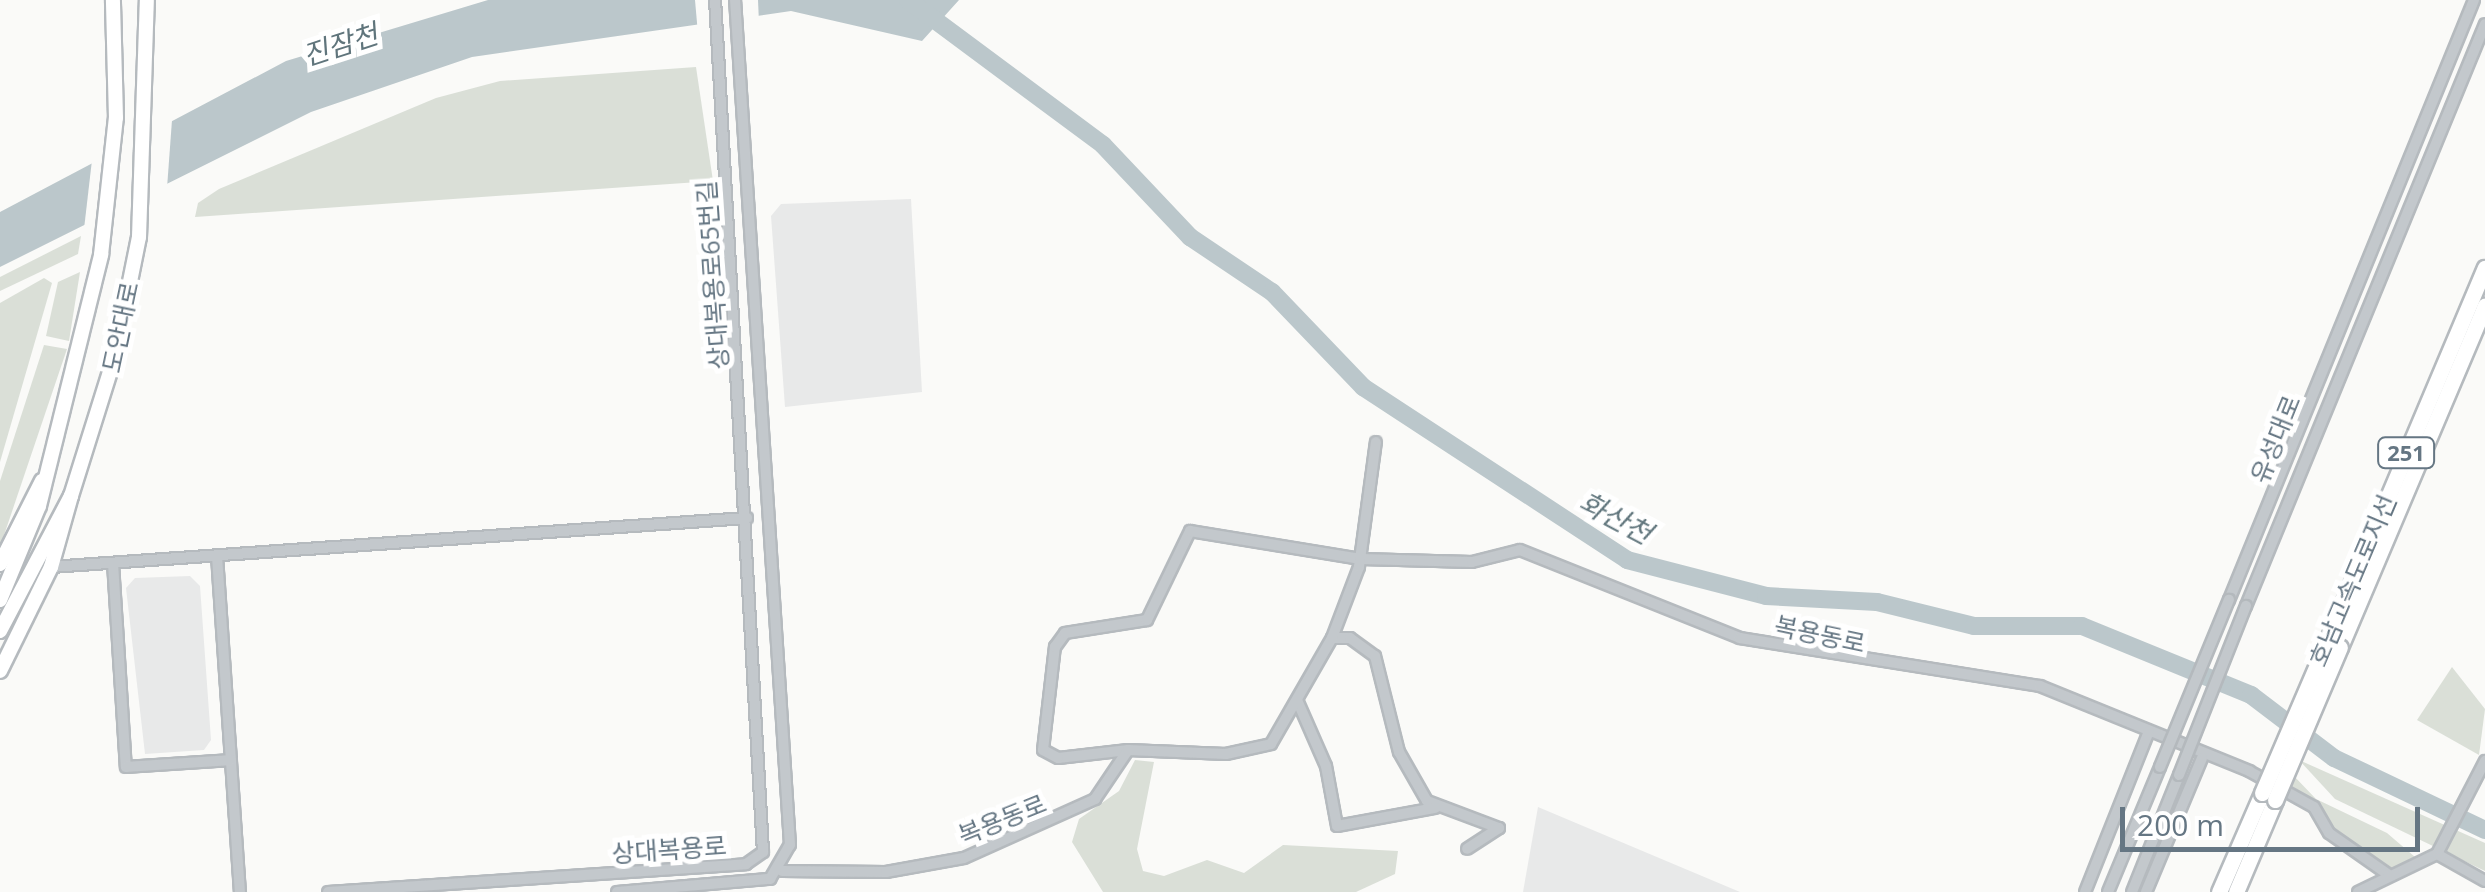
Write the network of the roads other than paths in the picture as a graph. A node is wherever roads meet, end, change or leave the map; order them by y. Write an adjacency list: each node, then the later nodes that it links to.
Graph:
1 (110, 0): 10 (main road, 도안대로)
2 (149, 0): 11 (main road, 도안대로)
3 (714, 0): 12 (street, 상대복용로65번길)
4 (735, 0): 34 (street, 상대복용로65번길)
5 (2474, 0): 42 (street, 유성대로, bridge)
6 (2485, 24): 43 (street, 유성대로, bridge)
7 (2485, 268): 22 (highway, 호남고속도로지선 / 251)
8 (2485, 306): 22 (highway, 호남고속도로지선 / 251)
9 (1376, 442): 15 (street)
10 (42, 480): 17 (main road); 19 (main road, 도안대로)
11 (71, 496): 18 (main road); 20 (main road, 도안대로)
12 (747, 518): 13 (street, 상대복용로65번길); 14 (street)
13 (749, 547): 39 (street, 상대복용로)
14 (217, 556): 16 (street); 28 (street)
15 (1361, 559): 21 (street); 25 (street, 복용동로); 26 (street, 복용동로)
16 (113, 563): 18 (street); 28 (street)
17 (0, 564)
18 (51, 568): 23 (main road)
19 (0, 600)
20 (0, 631)
21 (1332, 638): 24 (street); 31 (street)
22 (2334, 643): 30 (highway, 호남고속도로지선 / 251, bridge)
23 (0, 670)
24 (1297, 700): 26 (street); 31 (street)
25 (2149, 731): 27 (street, 복용동로); 41 (street)
26 (1128, 750): 34 (street, 복용동로)
27 (2202, 758): 35 (street, 복용동로); 44 (street)
28 (231, 760): 38 (street)
29 (2483, 764): 33 (street)
30 (2268, 796): 45 (highway, 호남고속도로지선 / 251); 46 (highway, 호남고속도로지선 / 251)
31 (1435, 808): 32 (street)
32 (1467, 849)
33 (2438, 851): 35 (street); 36 (street)
34 (782, 870): 37 (street, 상대복용로)
35 (2389, 875): 47 (street)
36 (2485, 881)
37 (755, 887): 40 (street, 상대복용로)
38 (240, 892)
39 (328, 892)
40 (618, 892)
41 (2085, 892)
42 (2108, 892)
43 (2132, 892)
44 (2146, 892)
45 (2219, 892)
46 (2236, 892)
47 (2358, 892)

